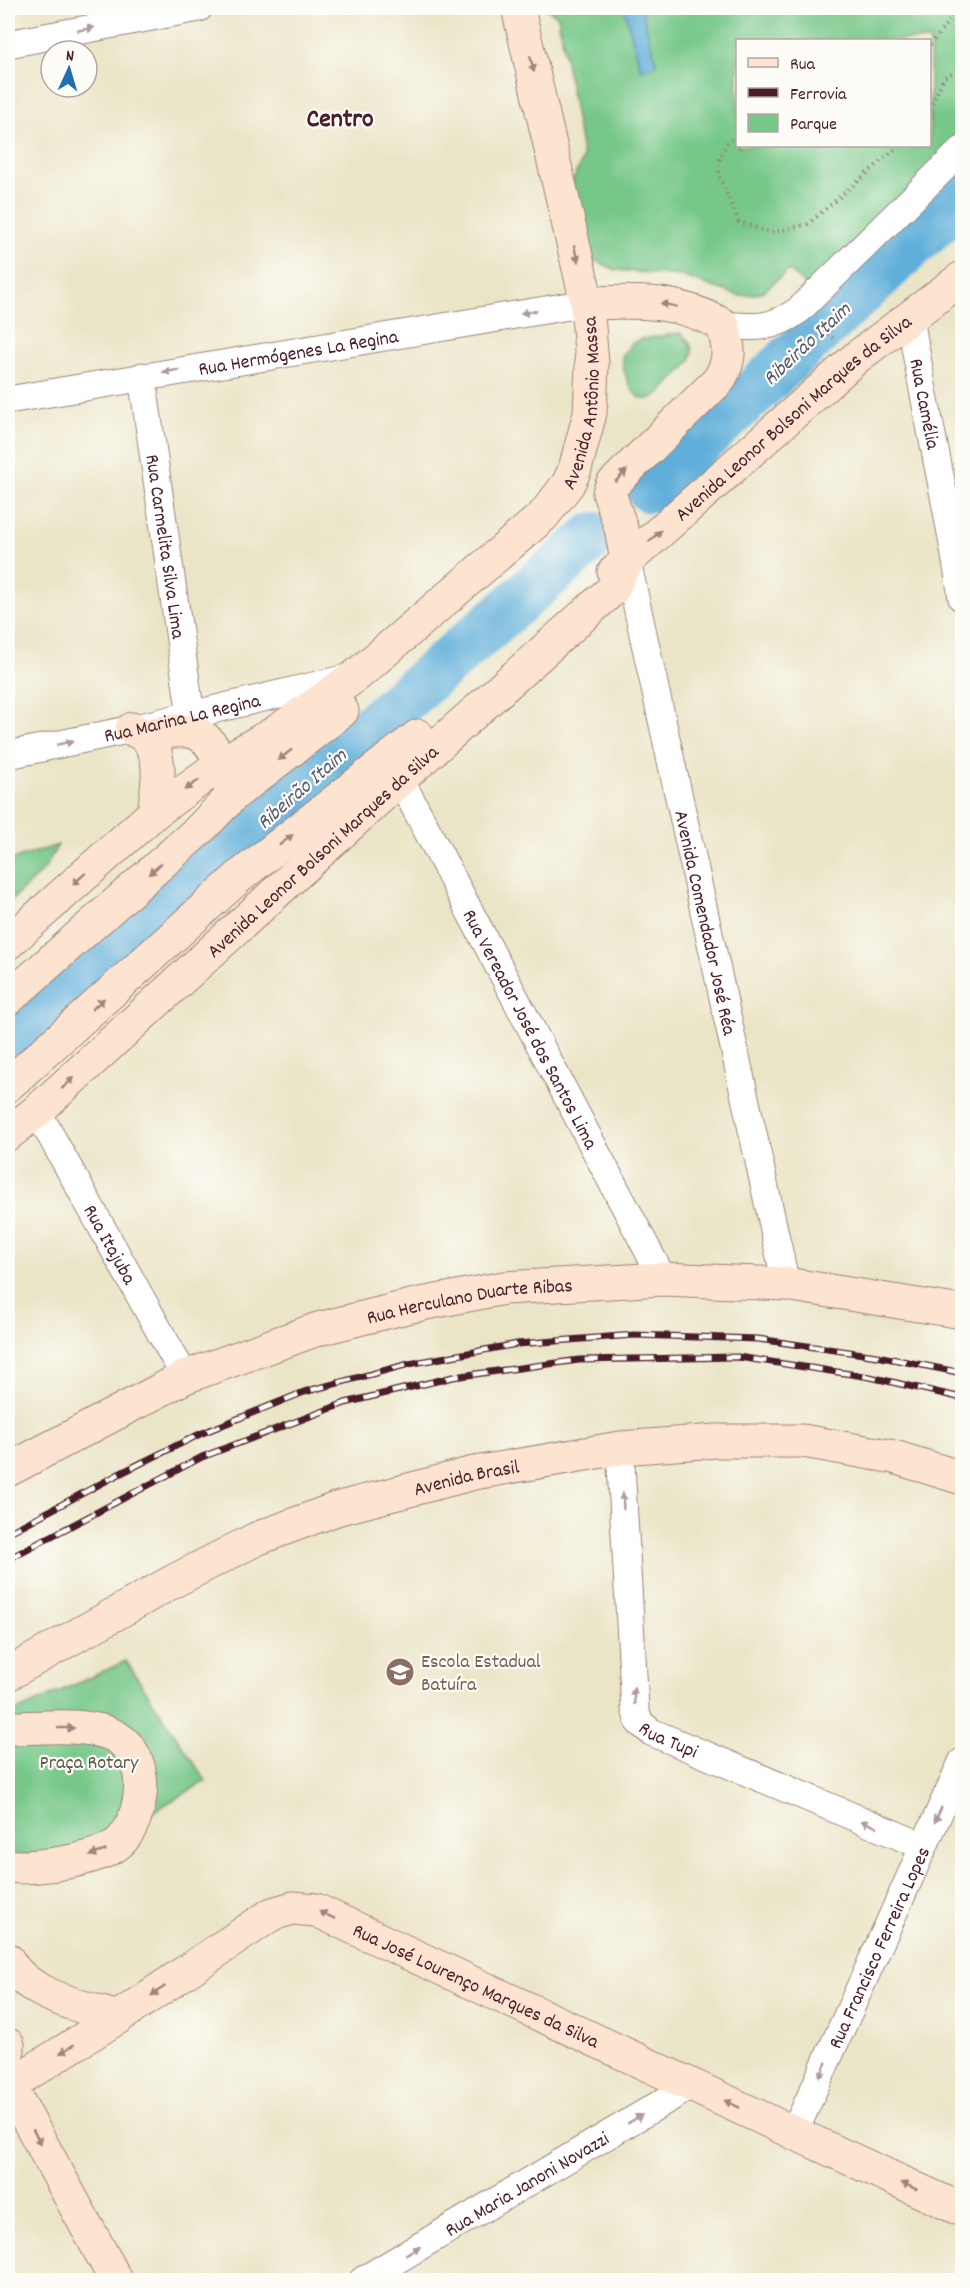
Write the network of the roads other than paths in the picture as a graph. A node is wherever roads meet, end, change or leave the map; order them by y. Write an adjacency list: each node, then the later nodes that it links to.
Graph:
1 (199, 8): 3 (street, one-way to 1)
2 (518, 8): 6 (main road, Avenida Antônio Massa, one-way to 6)
3 (8, 44)
4 (963, 150): 8 (street)
5 (955, 292): 7 (main road, Avenida Leonor Bolsoni Marques da Silva)
6 (587, 303): 8 (main road, one-way to 6); 9 (street, Rua Hermógenes La Regina, one-way to 9); 11 (main road, Avenida Antônio Massa)
7 (910, 317): 12 (street, Rua Camélia); 13 (main road, Avenida Leonor Bolsoni Marques da Silva, one-way to 7)
8 (723, 325): 13 (main road, one-way to 8)
9 (142, 376): 10 (street, Rua Hermógenes La Regina); 17 (street, Rua Carmelita Silva Lima)
10 (8, 400)
11 (575, 469): 15 (main road, Avenida Antônio Massa); 18 (main road)
12 (960, 559): 14 (street, Rua Camélia)
13 (627, 561): 22 (main road, Avenida Leonor Bolsoni Marques da Silva); 27 (main road, Avenida Leonor Bolsoni Marques da Silva, one-way to 13); 31 (street, Avenida Comendador José Réa)
14 (963, 598)
15 (357, 675): 16 (main road); 17 (street, Rua Marina La Regina)
16 (329, 696): 18 (main road); 21 (main road)
17 (191, 716): 19 (street, Rua Marina La Regina)
18 (320, 729): 23 (main road, one-way to 23)
19 (139, 733): 20 (street, Rua Marina La Regina, one-way to 19); 21 (main road); 24 (main road)
20 (8, 755)
21 (222, 763): 23 (main road); 24 (main road, one-way to 24)
22 (400, 779): 28 (main road, Avenida Leonor Bolsoni Marques da Silva, one-way to 22); 30 (street, Rua Vereador José dos Santos Lima)
23 (233, 795): 26 (main road, one-way to 26)
24 (154, 813): 25 (main road, one-way to 25)
25 (8, 943)
26 (8, 999)
27 (8, 1085)
28 (37, 1111): 29 (main road, Avenida Leonor Bolsoni Marques da Silva); 33 (street, Rua Itajuba)
29 (8, 1134)
30 (663, 1279): 31 (main road, Rua Herculano Duarte Ribas); 33 (main road, Rua Herculano Duarte Ribas)
31 (786, 1284): 32 (main road, Rua Herculano Duarte Ribas)
32 (963, 1312)
33 (185, 1377): 35 (main road, Rua Herculano Duarte Ribas)
34 (620, 1448): 36 (main road, Avenida Brasil); 37 (main road, Avenida Brasil); 40 (street, Rua Tupi, one-way to 34)
35 (8, 1470)
36 (963, 1478)
37 (8, 1674)
38 (8, 1728): 41 (main road, one-way to 41)
39 (963, 1762): 40 (street, Rua Francisco Ferreira Lopes, one-way to 40)
40 (923, 1846): 48 (street, Rua Francisco Ferreira Lopes, one-way to 48)
41 (8, 1866)
42 (8, 1960): 43 (main road)
43 (117, 2018): 46 (main road, Rua José Lourenço Marques da Silva, one-way to 46); 47 (main road, Rua José Lourenço Marques da Silva, one-way to 43)
44 (8, 2044): 45 (main road)
45 (8, 2050)
46 (8, 2085): 50 (main road, one-way to 50)
47 (692, 2085): 48 (main road, Rua José Lourenço Marques da Silva, one-way to 47); 51 (street, Rua Maria Janoni Novazzi, one-way to 47)
48 (794, 2133): 49 (main road, Rua José Lourenço Marques da Silva, one-way to 48)
49 (963, 2210)
50 (116, 2280)
51 (363, 2280)

